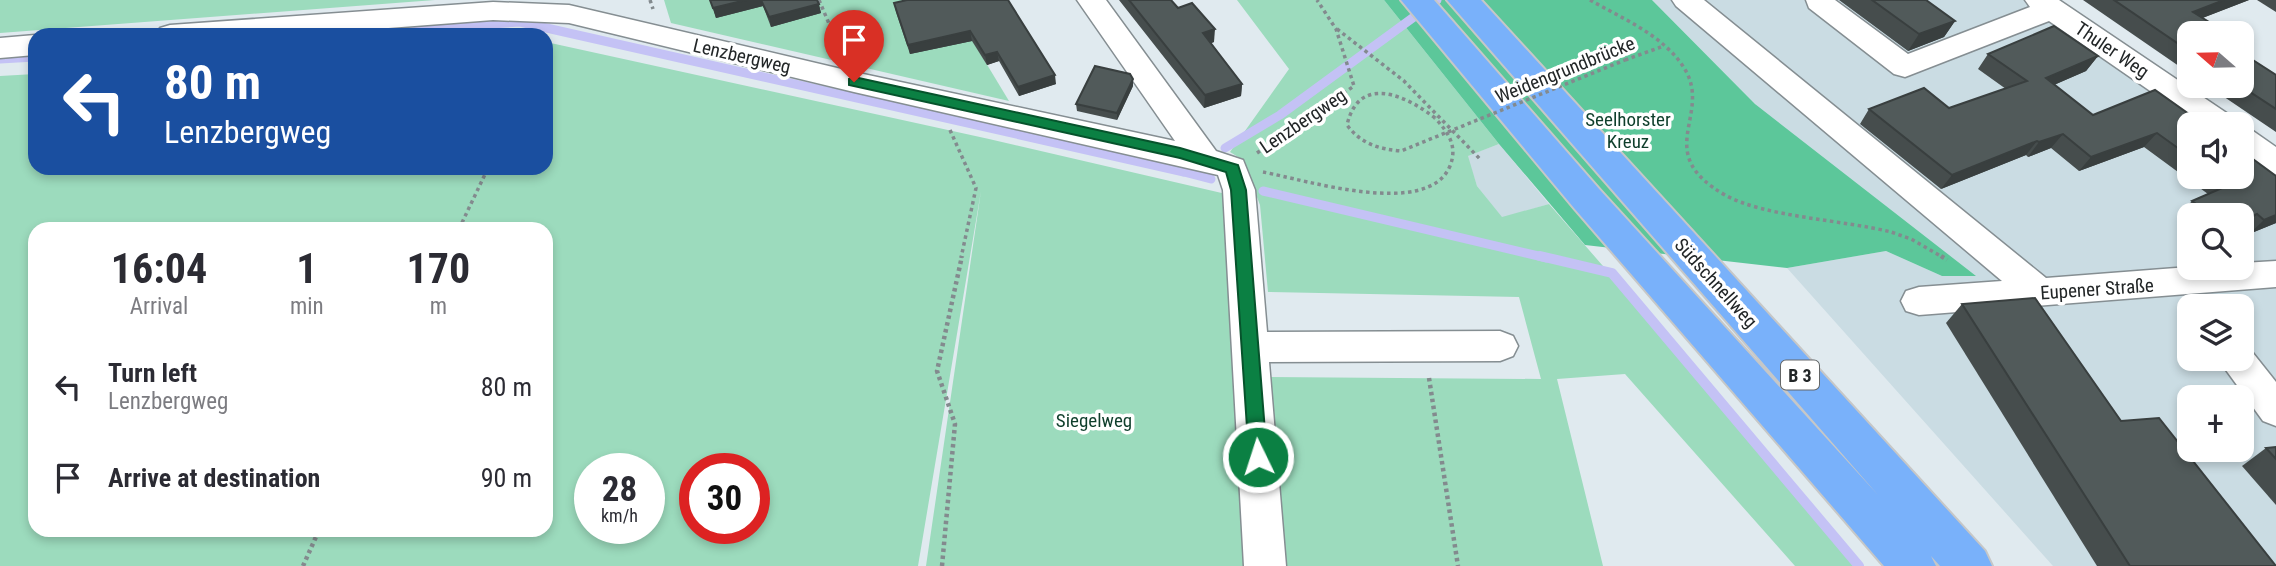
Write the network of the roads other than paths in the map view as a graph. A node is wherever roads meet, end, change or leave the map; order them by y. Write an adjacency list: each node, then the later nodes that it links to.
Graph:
1 (1091, 0): 13 (street)
2 (1417, 0): 24 (highway, Südschnellweg / B 3)
3 (1463, 0): 25 (highway, Südschnellweg / B 3)
4 (1686, 0): 15 (street)
5 (1819, 2): 6 (street)
6 (2045, 5): 10 (street, Thuler Weg)
7 (264, 28): 13 (street, Lenzbergweg)
8 (28, 46): 9 (street)
9 (0, 48)
10 (2202, 112)
11 (2254, 147): 12 (street)
12 (2276, 163)
13 (1219, 164): 20 (street)
14 (2276, 274): 16 (street, Eupener Straße)
15 (2040, 293): 17 (street, Eupener Straße); 18 (street, Eupener Straße)
16 (2188, 294)
17 (2177, 295)
18 (1919, 301)
19 (1500, 346): 20 (street)
20 (1251, 347): 23 (street)
21 (2245, 371): 22 (street)
22 (2276, 410)
23 (1265, 566)
24 (1913, 566)
25 (1969, 566)

